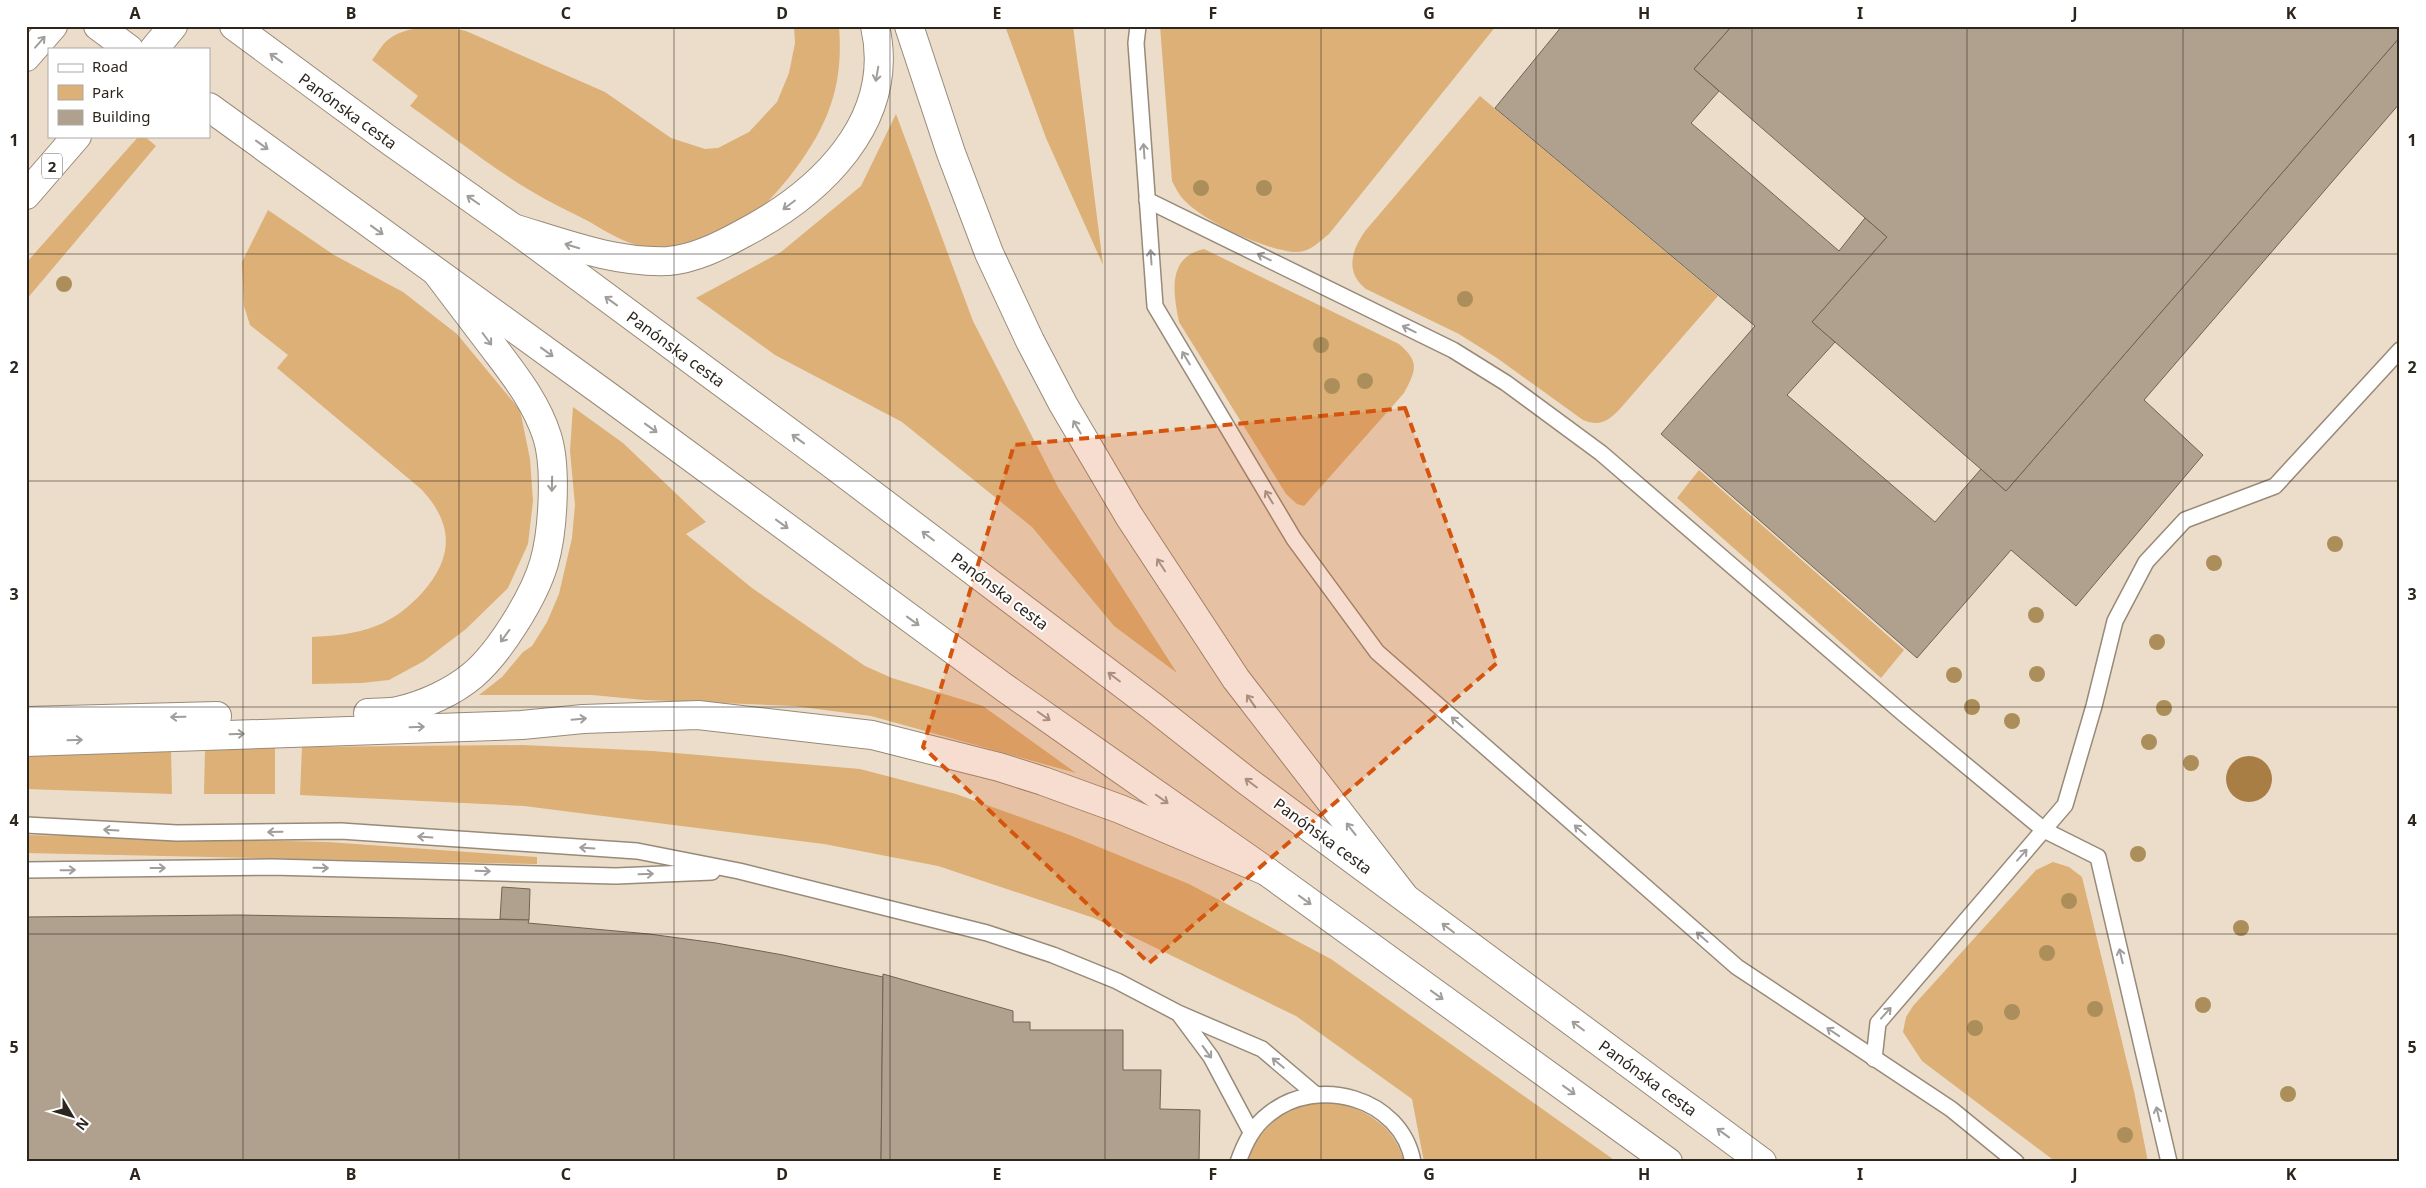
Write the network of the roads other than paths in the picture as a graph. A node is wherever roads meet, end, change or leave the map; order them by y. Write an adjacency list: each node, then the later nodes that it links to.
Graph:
1 (53, 26): 10 (main road, one-way to 1)
2 (98, 26): 8 (main road)
3 (173, 26): 9 (main road)
4 (234, 26): 15 (main road, Panónska cesta, one-way to 4)
5 (875, 26): 15 (main road, one-way to 15)
6 (910, 26): 25 (main road, one-way to 6)
7 (1138, 26): 14 (lane, one-way to 7)
8 (128, 48)
9 (155, 48)
10 (26, 57)
11 (210, 108): 16 (main road, one-way to 16)
12 (75, 138): 13 (main road, 2)
13 (26, 195)
14 (1147, 200): 21 (lane, one-way to 14); 27 (lane, one-way to 14)
15 (512, 228): 25 (main road, Panónska cesta, one-way to 15)
16 (437, 273): 18 (main road, one-way to 18); 24 (main road, one-way to 24)
17 (2400, 350): 21 (lane)
18 (26, 721)
19 (26, 742): 24 (main road, one-way to 24)
20 (26, 825): 23 (lane, one-way to 20)
21 (2044, 830): 27 (lane, one-way to 21); 35 (lane, one-way to 21)
22 (26, 870): 23 (lane, one-way to 23)
23 (739, 871): 26 (lane)
24 (1266, 871): 32 (main road, one-way to 32)
25 (1403, 894): 33 (main road, Panónska cesta, one-way to 25)
26 (1178, 1013): 28 (lane, one-way to 26); 29 (lane, one-way to 29)
27 (1874, 1058): 34 (lane)
28 (1315, 1094): 29 (lane); 31 (lane)
29 (1251, 1132): 30 (lane)
30 (1238, 1162)
31 (1413, 1162)
32 (1668, 1162)
33 (1762, 1162)
34 (2016, 1162)
35 (2170, 1162)

